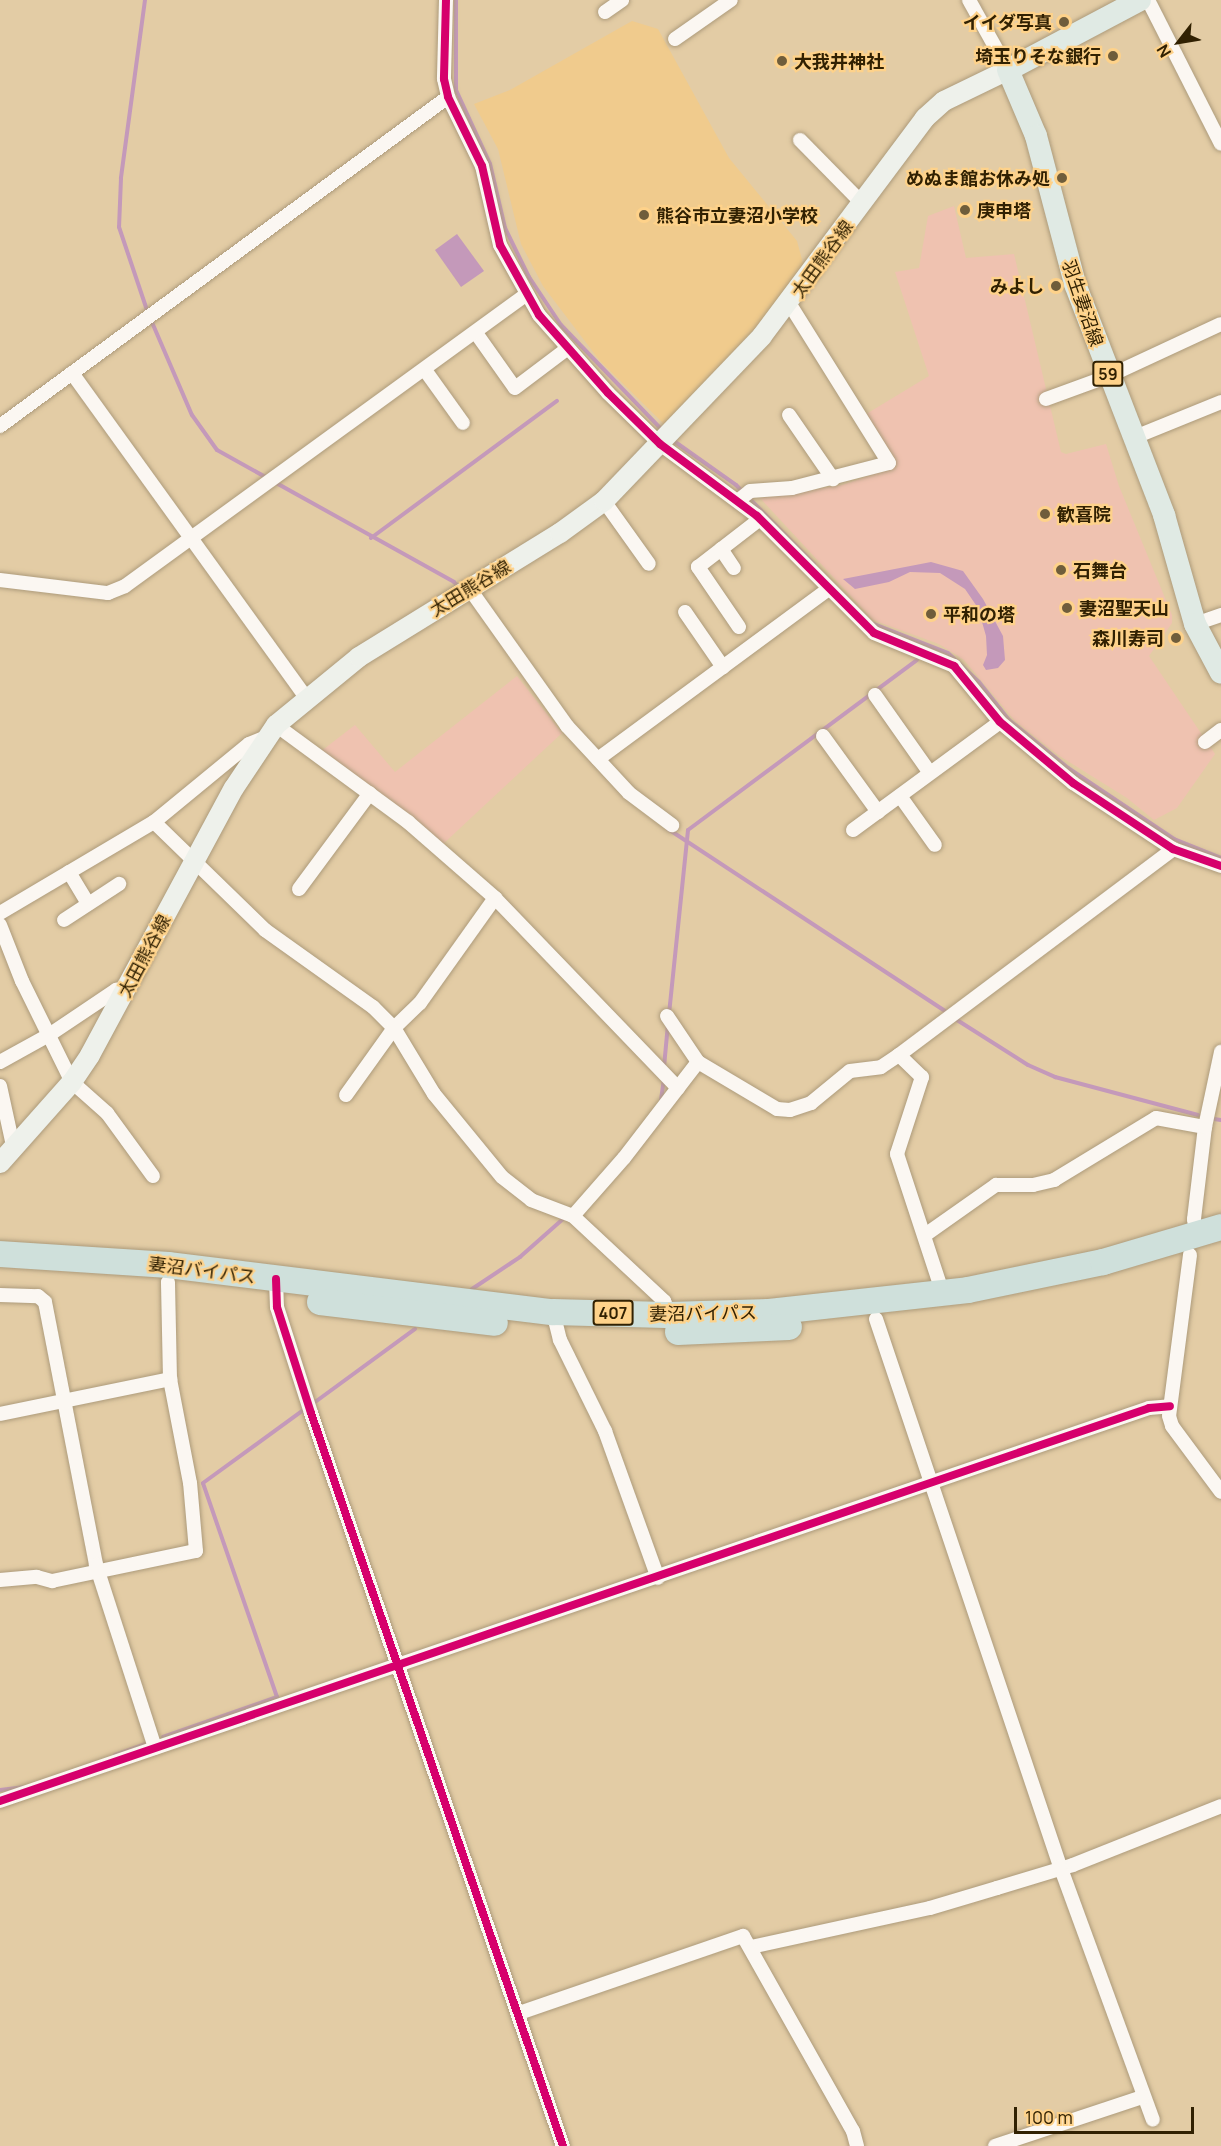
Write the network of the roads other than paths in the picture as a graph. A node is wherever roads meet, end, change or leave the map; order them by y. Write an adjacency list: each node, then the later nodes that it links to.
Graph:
1 (446, 0): 10 (street)
2 (622, 0): 7 (street)
3 (731, 0): 8 (street)
4 (969, 0): 9 (street)
5 (1140, 0): 9 (main road)
6 (1148, 0): 12 (street)
7 (605, 12)
8 (675, 39)
9 (1008, 70): 13 (main road, 太田熊谷線); 21 (main road, 羽生妻沼線 / 59)
10 (448, 97): 14 (street); 20 (street)
11 (800, 140): 13 (street)
12 (1221, 144)
13 (862, 203): 15 (main road, 太田熊谷線)
14 (526, 295): 17 (street); 18 (street)
15 (789, 303): 28 (main road, 太田熊谷線); 29 (street)
16 (1221, 324): 21 (street)
17 (476, 333): 18 (street); 19 (street)
18 (568, 348): 28 (street)
19 (425, 370): 25 (street); 33 (street)
20 (72, 373): 26 (street); 33 (street)
21 (1109, 376): 22 (street); 27 (main road, 羽生妻沼線 / 59)
22 (1046, 399)
23 (1221, 402): 27 (street)
24 (789, 415): 29 (street)
25 (463, 423)
26 (0, 426)
27 (1135, 437): 42 (main road, 羽生妻沼線 / 59)
28 (660, 444): 30 (street); 31 (main road, 太田熊谷線)
29 (832, 479): 30 (street)
30 (744, 496): 32 (street)
31 (604, 501): 35 (street); 38 (main road, 太田熊谷線)
32 (760, 519): 34 (street); 39 (street)
33 (192, 538): 37 (street); 47 (street)
34 (721, 549): 36 (street); 43 (street)
35 (649, 564)
36 (734, 568)
37 (0, 580)
38 (469, 588): 47 (main road, 太田熊谷線); 53 (street)
39 (827, 590): 44 (street); 48 (street)
40 (685, 612): 44 (street)
41 (1221, 615): 42 (street)
42 (1195, 624): 45 (main road, 羽生妻沼線 / 59)
43 (739, 627)
44 (723, 667): 53 (street)
45 (1221, 673)
46 (875, 695): 54 (street)
47 (306, 698): 49 (main road, 太田熊谷線)
48 (1000, 722): 54 (street); 62 (street)
49 (273, 730): 55 (street); 58 (street); 63 (main road, 太田熊谷線)
50 (1221, 730): 52 (street)
51 (824, 736): 57 (street)
52 (1205, 742)
53 (598, 759): 59 (street)
54 (930, 773): 56 (street)
55 (370, 793): 67 (street); 68 (street)
56 (900, 796): 57 (street); 61 (street)
57 (878, 812): 60 (street)
58 (154, 822): 63 (street); 65 (street)
59 (672, 825)
60 (853, 830)
61 (935, 845)
62 (1173, 849): 64 (street); 78 (street)
63 (193, 862): 73 (main road, 太田熊谷線); 75 (street)
64 (1221, 866)
65 (69, 872): 69 (street); 70 (street)
66 (119, 884): 69 (street)
67 (299, 889)
68 (495, 898): 75 (street); 83 (street)
69 (88, 904): 71 (street)
70 (0, 913)
71 (64, 920)
72 (0, 925): 76 (street)
73 (127, 988): 76 (street); 81 (main road, 太田熊谷線)
74 (667, 1016): 80 (street)
75 (394, 1028): 84 (street); 88 (street)
76 (49, 1035): 79 (street); 81 (street)
77 (1221, 1052): 85 (street)
78 (898, 1055): 80 (street); 90 (street)
79 (0, 1062)
80 (698, 1062): 83 (street)
81 (72, 1082): 86 (main road, 太田熊谷線); 87 (street)
82 (0, 1086): 86 (street)
83 (678, 1088): 88 (street)
84 (346, 1095)
85 (1205, 1127): 90 (street); 91 (street)
86 (7, 1156)
87 (153, 1176)
88 (573, 1216): 99 (street)
89 (1221, 1227): 91 (highway, 妻沼バイパス / 407)
90 (925, 1235): 97 (street)
91 (1193, 1245): 92 (highway, 妻沼バイパス / 407); 97 (highway, 妻沼バイパス / 407); 101 (highway, 妻沼バイパス / 407); 104 (street)
92 (1221, 1245)
93 (0, 1254): 96 (highway, 妻沼バイパス / 407)
94 (0, 1270): 95 (highway, 妻沼バイパス / 407)
95 (168, 1282): 96 (highway, 妻沼バイパス / 407); 102 (street)
96 (276, 1288): 100 (highway, 妻沼バイパス / 407); 111 (street)
97 (943, 1294): 99 (highway, 妻沼バイパス / 407)
98 (0, 1295): 103 (street)
99 (669, 1315): 100 (highway, 妻沼バイパス / 407)
100 (554, 1319): 101 (highway, 妻沼バイパス / 407); 109 (street)
101 (876, 1319): 106 (street)
102 (170, 1379): 103 (street); 108 (street)
103 (63, 1401): 105 (street); 108 (street)
104 (1170, 1406): 106 (street); 107 (street)
105 (0, 1414)
106 (933, 1483): 109 (street); 115 (street)
107 (1221, 1492)
108 (98, 1572): 110 (street); 112 (street)
109 (658, 1578): 111 (street)
110 (0, 1580)
111 (399, 1664): 112 (street); 117 (street)
112 (156, 1748): 113 (street)
113 (0, 1801)
114 (1221, 1806): 115 (street)
115 (1060, 1866): 116 (street); 118 (street)
116 (751, 1947): 117 (street); 121 (street)
117 (519, 2013): 120 (street)
118 (1142, 2097): 119 (street); 122 (street)
119 (1153, 2120)
120 (563, 2146)
121 (857, 2146)
122 (996, 2146)

